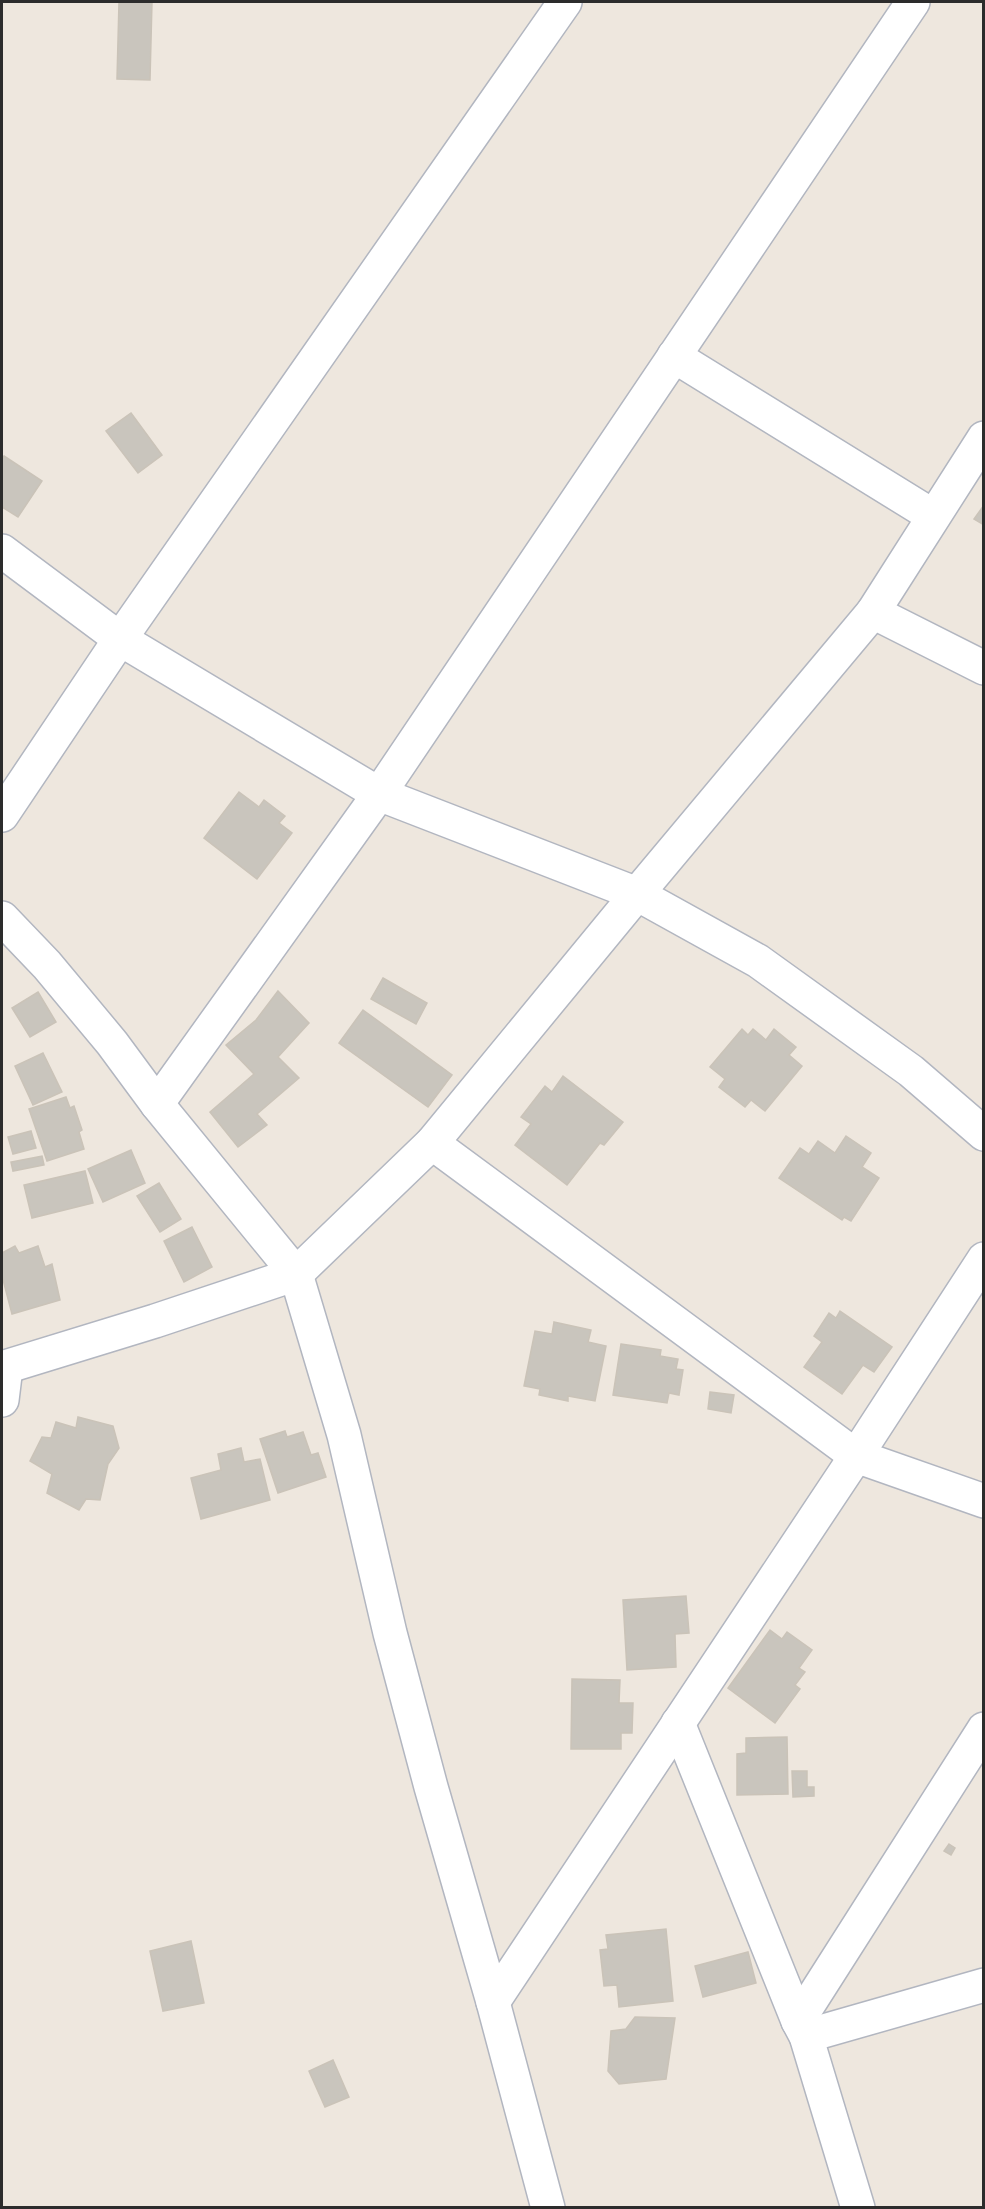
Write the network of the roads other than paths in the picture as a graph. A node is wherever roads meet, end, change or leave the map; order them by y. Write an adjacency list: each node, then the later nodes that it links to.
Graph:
1 (565, 2): 8 (street)
2 (913, 2): 3 (street)
3 (674, 356): 5 (street); 10 (street)
4 (984, 438): 5 (street)
5 (933, 516): 7 (street)
6 (2, 551): 8 (street)
7 (873, 612): 9 (street); 12 (street)
8 (120, 639): 10 (street); 11 (street)
9 (984, 668)
10 (379, 794): 12 (street); 14 (street)
11 (2, 815)
12 (637, 894): 15 (street); 16 (street)
13 (2, 918): 14 (street)
14 (157, 1104): 18 (street)
15 (984, 1134)
16 (432, 1143): 18 (street); 21 (street)
17 (984, 1259): 21 (street)
18 (296, 1274): 19 (street); 26 (street)
19 (4, 1367): 20 (street)
20 (2, 1400)
21 (856, 1456): 22 (street); 23 (street)
22 (984, 1501)
23 (678, 1723): 26 (street); 27 (street)
24 (984, 1729): 27 (street)
25 (984, 1985): 27 (street)
26 (493, 2002): 28 (street)
27 (802, 2028): 29 (street)
28 (548, 2208)
29 (858, 2208)

